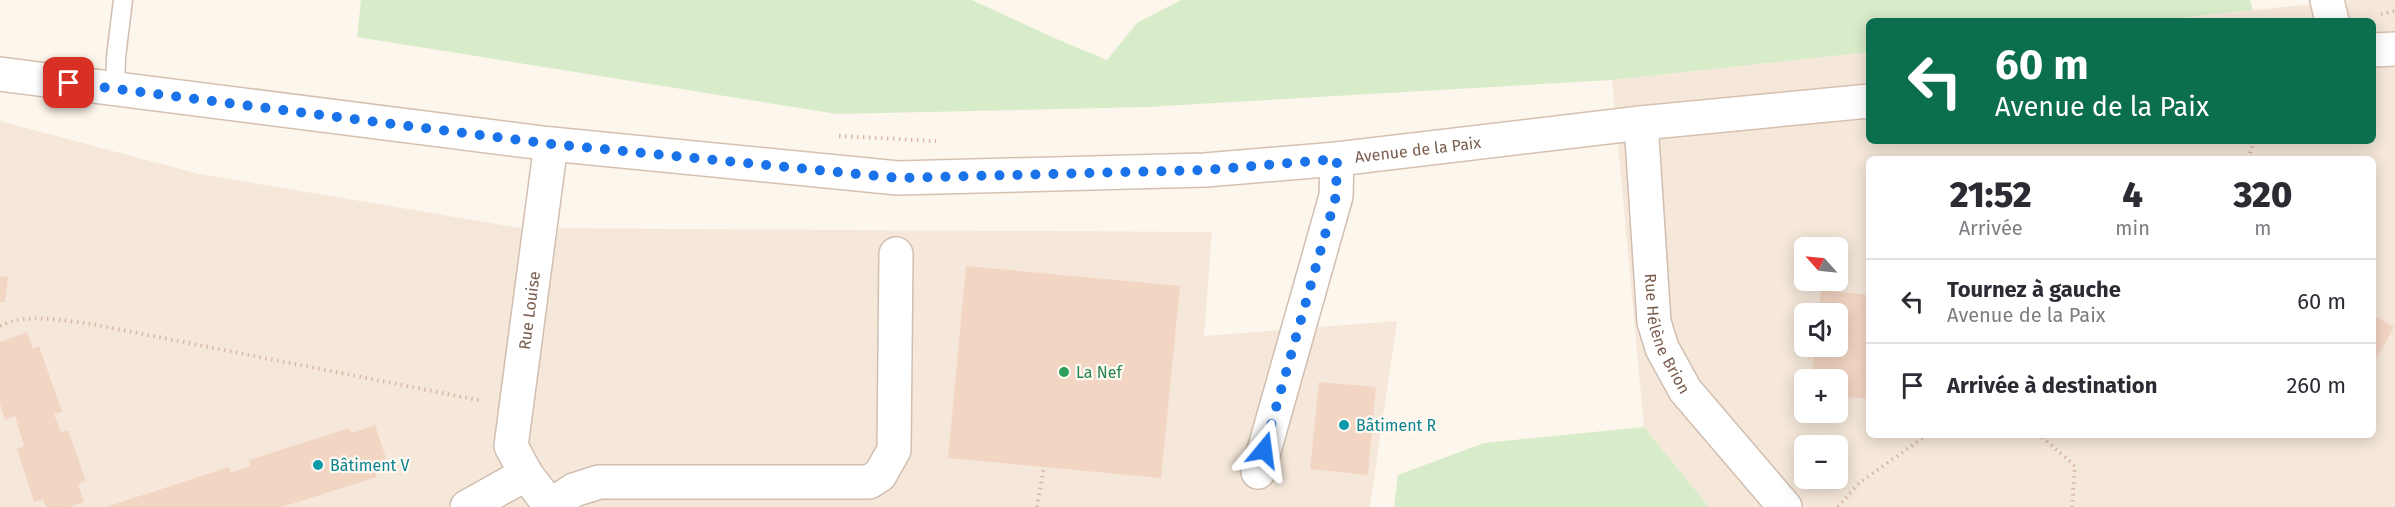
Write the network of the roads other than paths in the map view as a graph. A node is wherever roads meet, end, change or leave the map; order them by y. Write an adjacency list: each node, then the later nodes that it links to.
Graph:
1 (123, 0): 7 (lane)
2 (2327, 0): 3 (street)
3 (2331, 18)
4 (2395, 49): 5 (street)
5 (2376, 50)
6 (0, 74): 7 (street, Avenue de la Paix)
7 (115, 89): 10 (street, Avenue de la Paix)
8 (1866, 101): 9 (street, Avenue de la Paix)
9 (1641, 123): 11 (street, Avenue de la Paix); 17 (street, Rue Hélène Brion)
10 (551, 144): 11 (street, Avenue de la Paix); 14 (street, Rue Louise)
11 (1337, 159): 13 (street)
12 (896, 254): 16 (street)
13 (1258, 472)
14 (526, 474): 15 (street); 16 (street, Rue Louise)
15 (467, 507)
16 (550, 507)
17 (1785, 507)

